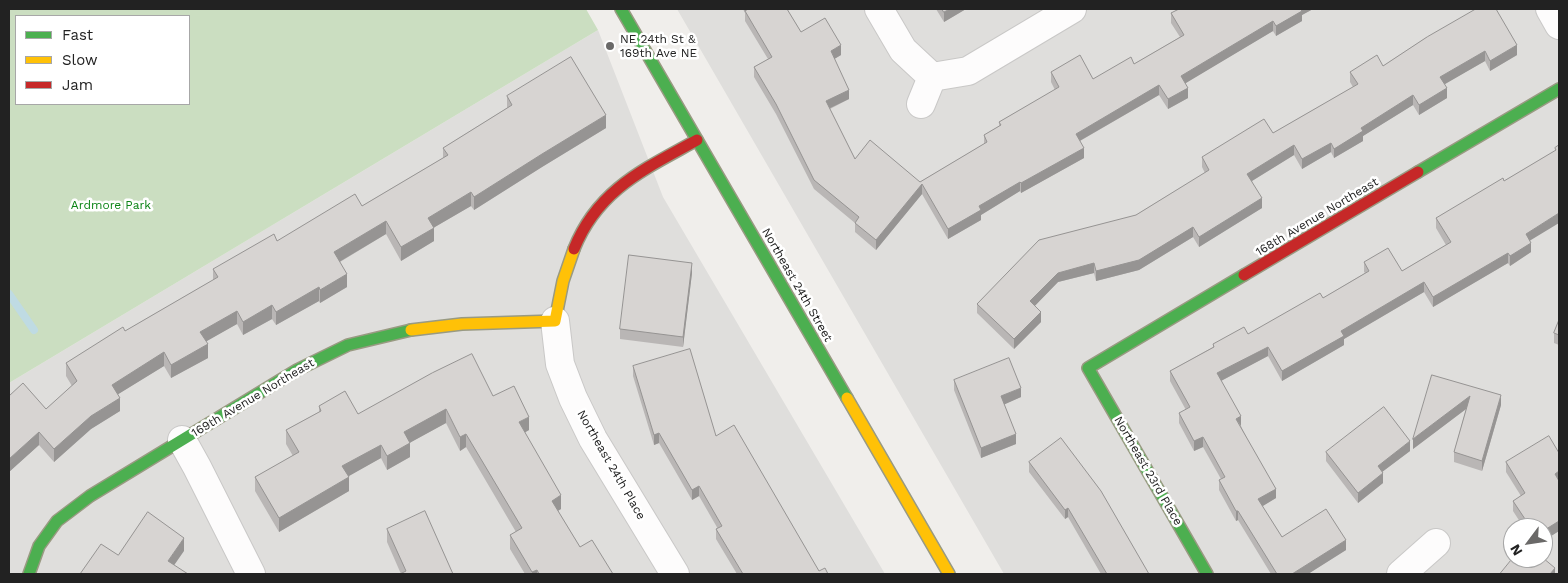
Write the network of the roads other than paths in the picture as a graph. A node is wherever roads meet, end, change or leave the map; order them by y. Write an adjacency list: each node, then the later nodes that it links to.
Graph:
1 (621, 9): 9 (street, Northeast 24th Street)
2 (879, 9): 6 (street)
3 (1072, 9): 6 (street)
4 (1550, 9): 5 (street)
5 (1559, 25)
6 (932, 76): 8 (street)
7 (1559, 89): 11 (street, 168th Avenue Northeast)
8 (921, 104)
9 (697, 140): 10 (street); 17 (street, Northeast 24th Street)
10 (555, 321): 12 (street, 169th Avenue Northeast); 16 (street, Northeast 24th Place)
11 (1088, 368): 18 (street, Northeast 23rd Place)
12 (182, 440): 14 (street, 169th Avenue Northeast); 15 (street)
13 (1436, 543): 19 (street)
14 (29, 574)
15 (251, 574)
16 (675, 574)
17 (949, 574)
18 (1207, 574)
19 (1401, 574)

